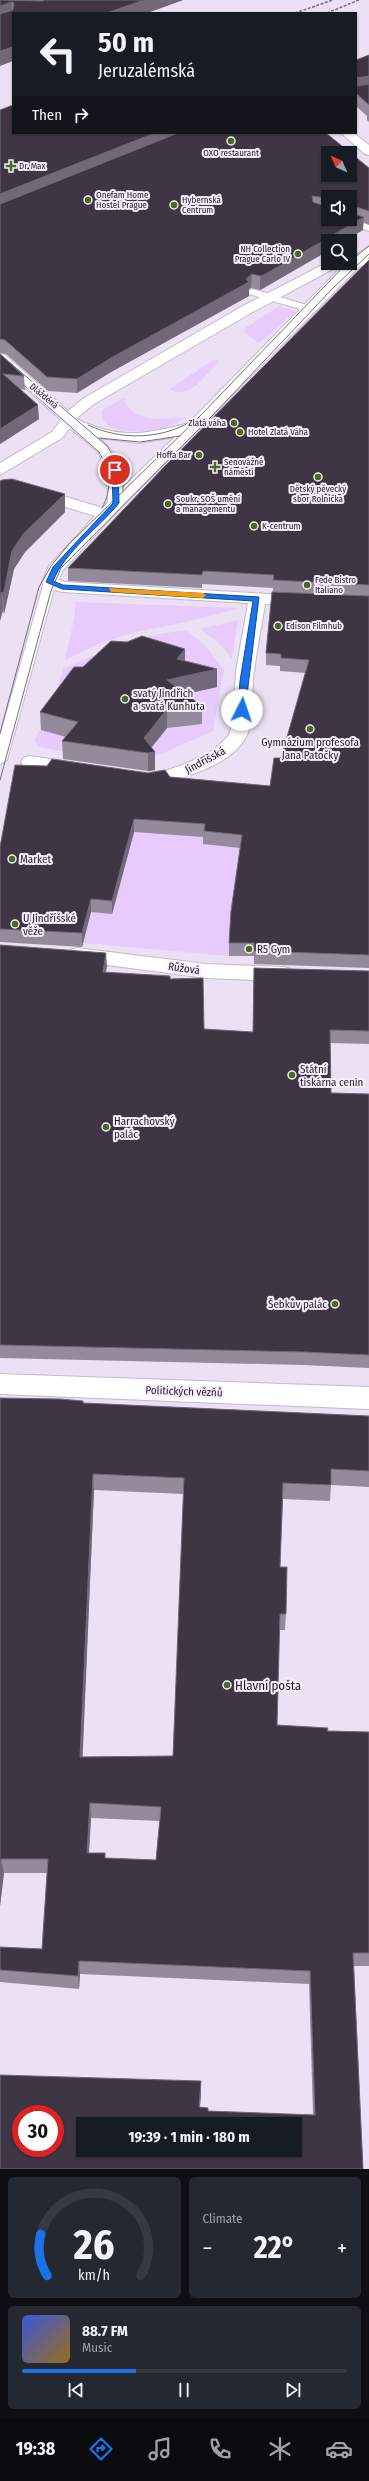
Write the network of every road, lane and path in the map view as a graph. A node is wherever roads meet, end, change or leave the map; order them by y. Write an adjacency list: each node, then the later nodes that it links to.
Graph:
1 (348, 134): 2 (street)
2 (369, 152)
3 (357, 224): 4 (lane)
4 (369, 228)
5 (363, 256): 9 (street)
6 (324, 270): 8 (street)
7 (252, 292): 8 (lane)
8 (273, 298): 9 (lane); 11 (street)
9 (310, 309): 12 (street)
10 (0, 358): 11 (street, Dlážděná)
11 (70, 418): 12 (street); 13 (street); 14 (street)
12 (194, 427): 14 (street)
13 (7, 481): 14 (street)
14 (111, 508): 15 (street)
15 (50, 582): 16 (street); 18 (lane)
16 (257, 599): 17 (street); 21 (street, Jindřišská)
17 (317, 602)
18 (0, 760)
19 (30, 762): 20 (street)
20 (96, 772)
21 (125, 776)
22 (59, 954): 23 (street, Růžová)
23 (307, 974)
24 (0, 1384): 25 (street, Politických vězňů)
25 (369, 1398)

